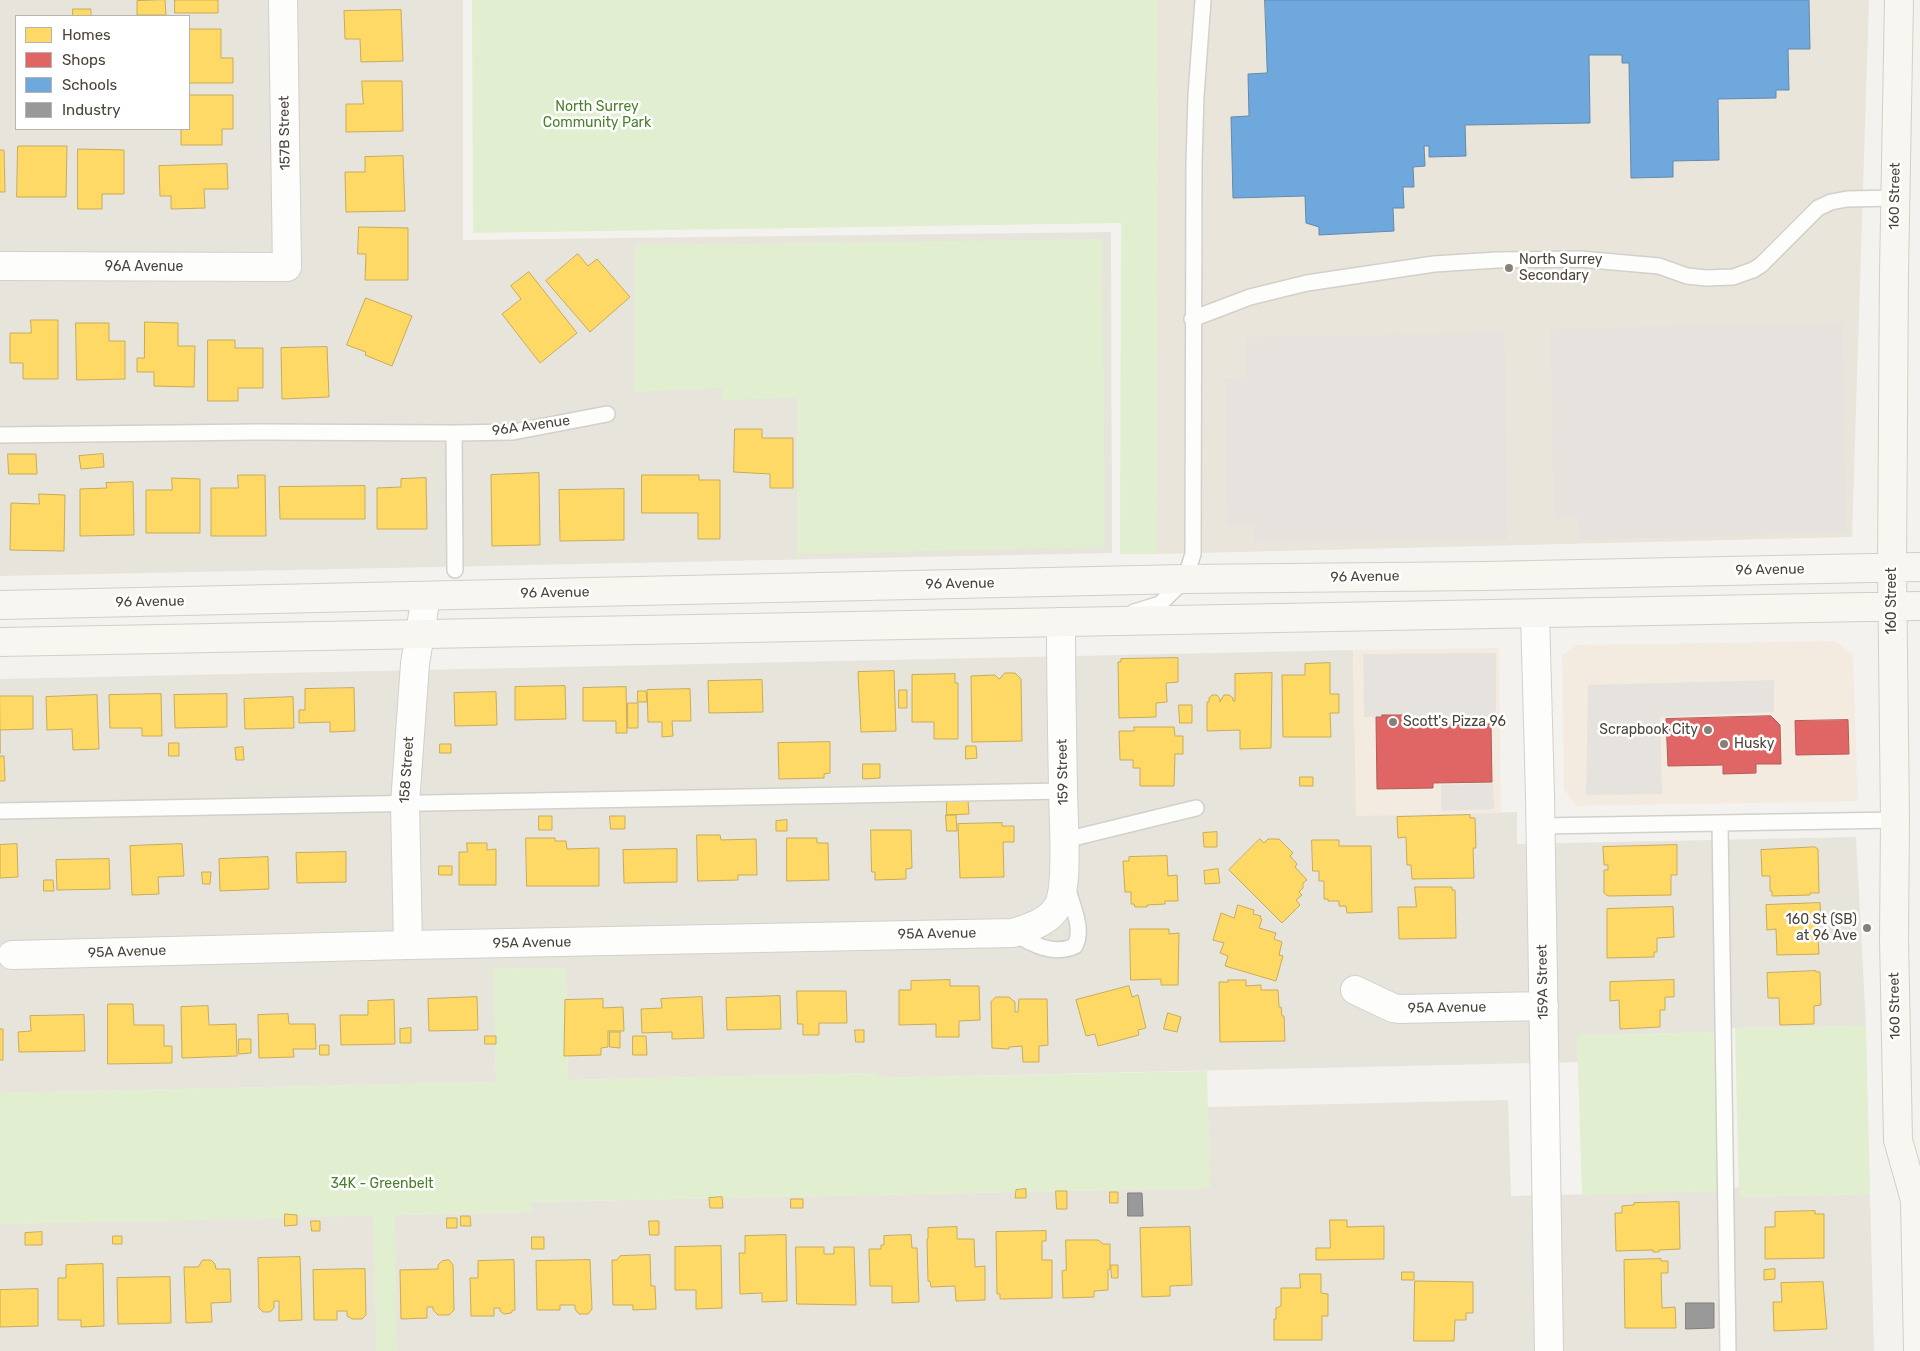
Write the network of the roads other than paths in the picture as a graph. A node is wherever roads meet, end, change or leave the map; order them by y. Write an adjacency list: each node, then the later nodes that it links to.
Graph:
1 (283, 0): 6 (street, 157B Street)
2 (1204, 0): 7 (lane)
3 (1899, 0): 4 (main road, 160 Street)
4 (1895, 198): 7 (lane); 12 (main road, 160 Street)
5 (0, 266): 6 (street, 96A Avenue)
6 (287, 267)
7 (1192, 319): 14 (lane)
8 (607, 414): 9 (lane, 96A Avenue)
9 (454, 433): 10 (lane, 96A Avenue); 13 (lane)
10 (0, 435)
11 (1920, 566): 12 (main road, 96 Avenue)
12 (1892, 567): 14 (main road, 96 Avenue); 17 (main road, 160 Street)
13 (455, 570)
14 (1185, 580): 15 (main road, 96 Avenue); 21 (lane)
15 (426, 596): 16 (main road, 96 Avenue); 22 (street, 158 Street)
16 (0, 605)
17 (1892, 606): 18 (main road); 19 (main road); 28 (main road, 160 Street)
18 (1920, 606)
19 (1535, 614): 21 (main road); 30 (street, 159A Street)
20 (1061, 622): 21 (main road); 22 (main road); 24 (street, 159 Street)
21 (1104, 622)
22 (419, 634): 23 (main road); 25 (street, 158 Street)
23 (0, 642)
24 (1063, 791): 25 (lane); 31 (street, 159 Street)
25 (405, 804): 27 (lane); 35 (street, 158 Street)
26 (1196, 808): 31 (lane)
27 (0, 811)
28 (1895, 820): 29 (lane); 40 (main road, 160 Street)
29 (1720, 823): 30 (lane); 42 (lane)
30 (1541, 826): 38 (street, 159A Street)
31 (1065, 840): 32 (street, 159 Street)
32 (1063, 874): 33 (street, 159 Street); 34 (lane)
33 (1048, 917): 34 (street, 95A Avenue)
34 (1013, 933): 35 (street, 95A Avenue)
35 (408, 945): 36 (street, 95A Avenue)
36 (12, 956)
37 (1354, 990): 38 (street, 95A Avenue)
38 (1544, 1006): 41 (street, 159A Street)
39 (1920, 1172): 40 (main road, 160 Street)
40 (1915, 1200): 43 (main road, 160 Street)
41 (1549, 1351)
42 (1728, 1351)
43 (1918, 1351)

